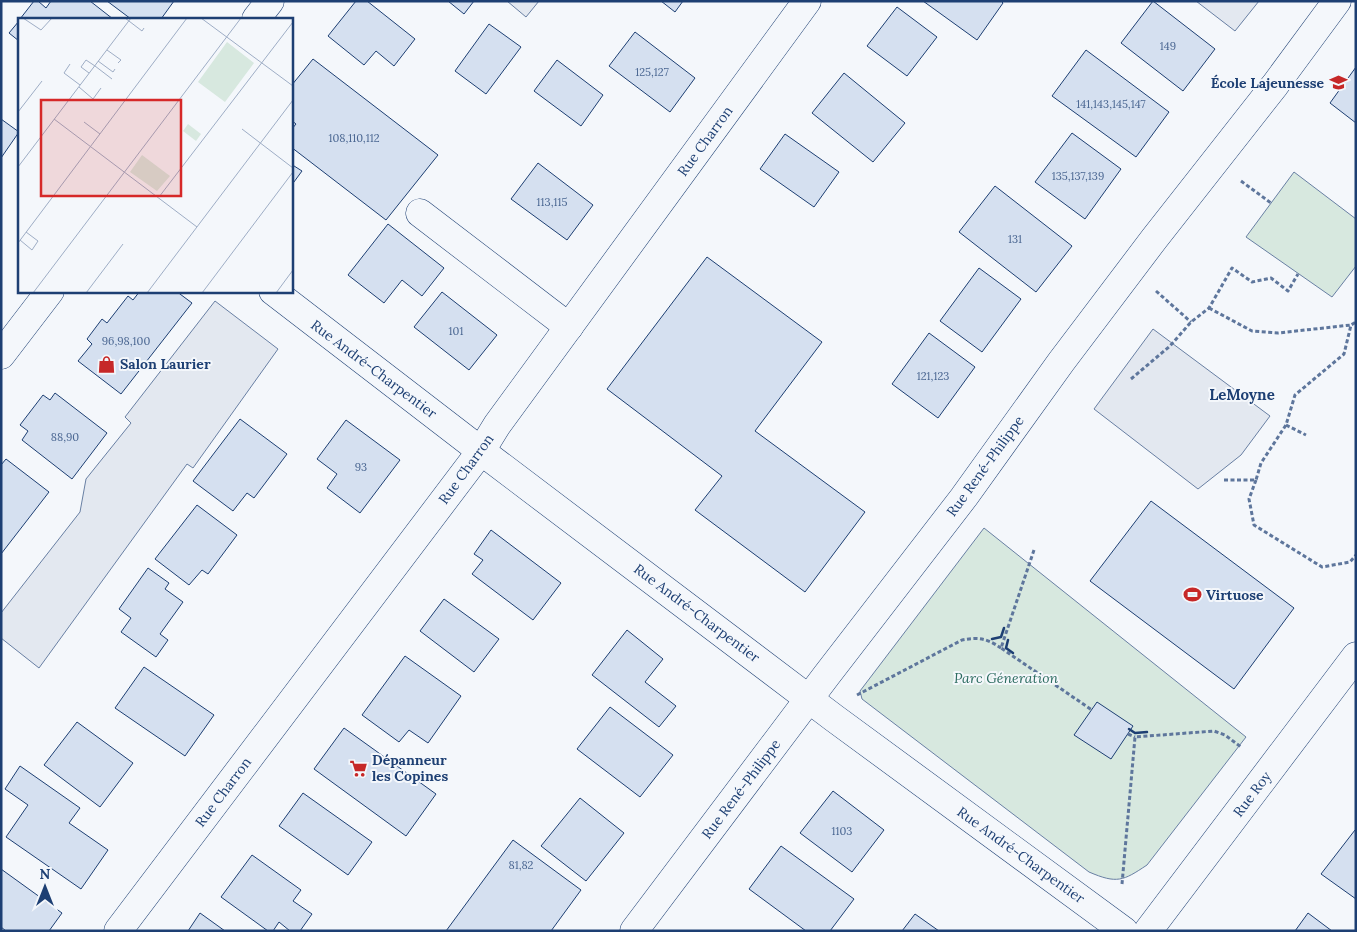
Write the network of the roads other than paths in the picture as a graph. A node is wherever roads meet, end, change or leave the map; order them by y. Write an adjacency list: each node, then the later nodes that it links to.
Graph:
1 (270, 1): 4 (street)
2 (807, 1): 8 (street, Rue Charron)
3 (1337, 1): 12 (street, Rue René-Philippe)
4 (257, 18)
5 (420, 213): 8 (street)
6 (49, 292): 9 (street)
7 (274, 292): 10 (street, Rue André-Charpentier)
8 (569, 327): 10 (street, Rue Charron)
9 (1, 355)
10 (481, 451): 12 (street, Rue André-Charpentier); 13 (street, Rue Charron)
11 (1356, 656): 16 (street, Rue Roy)
12 (809, 698): 14 (street, Rue René-Philippe); 15 (street, Rue André-Charpentier)
13 (118, 931)
14 (634, 931)
15 (1124, 931)
16 (1148, 931)

